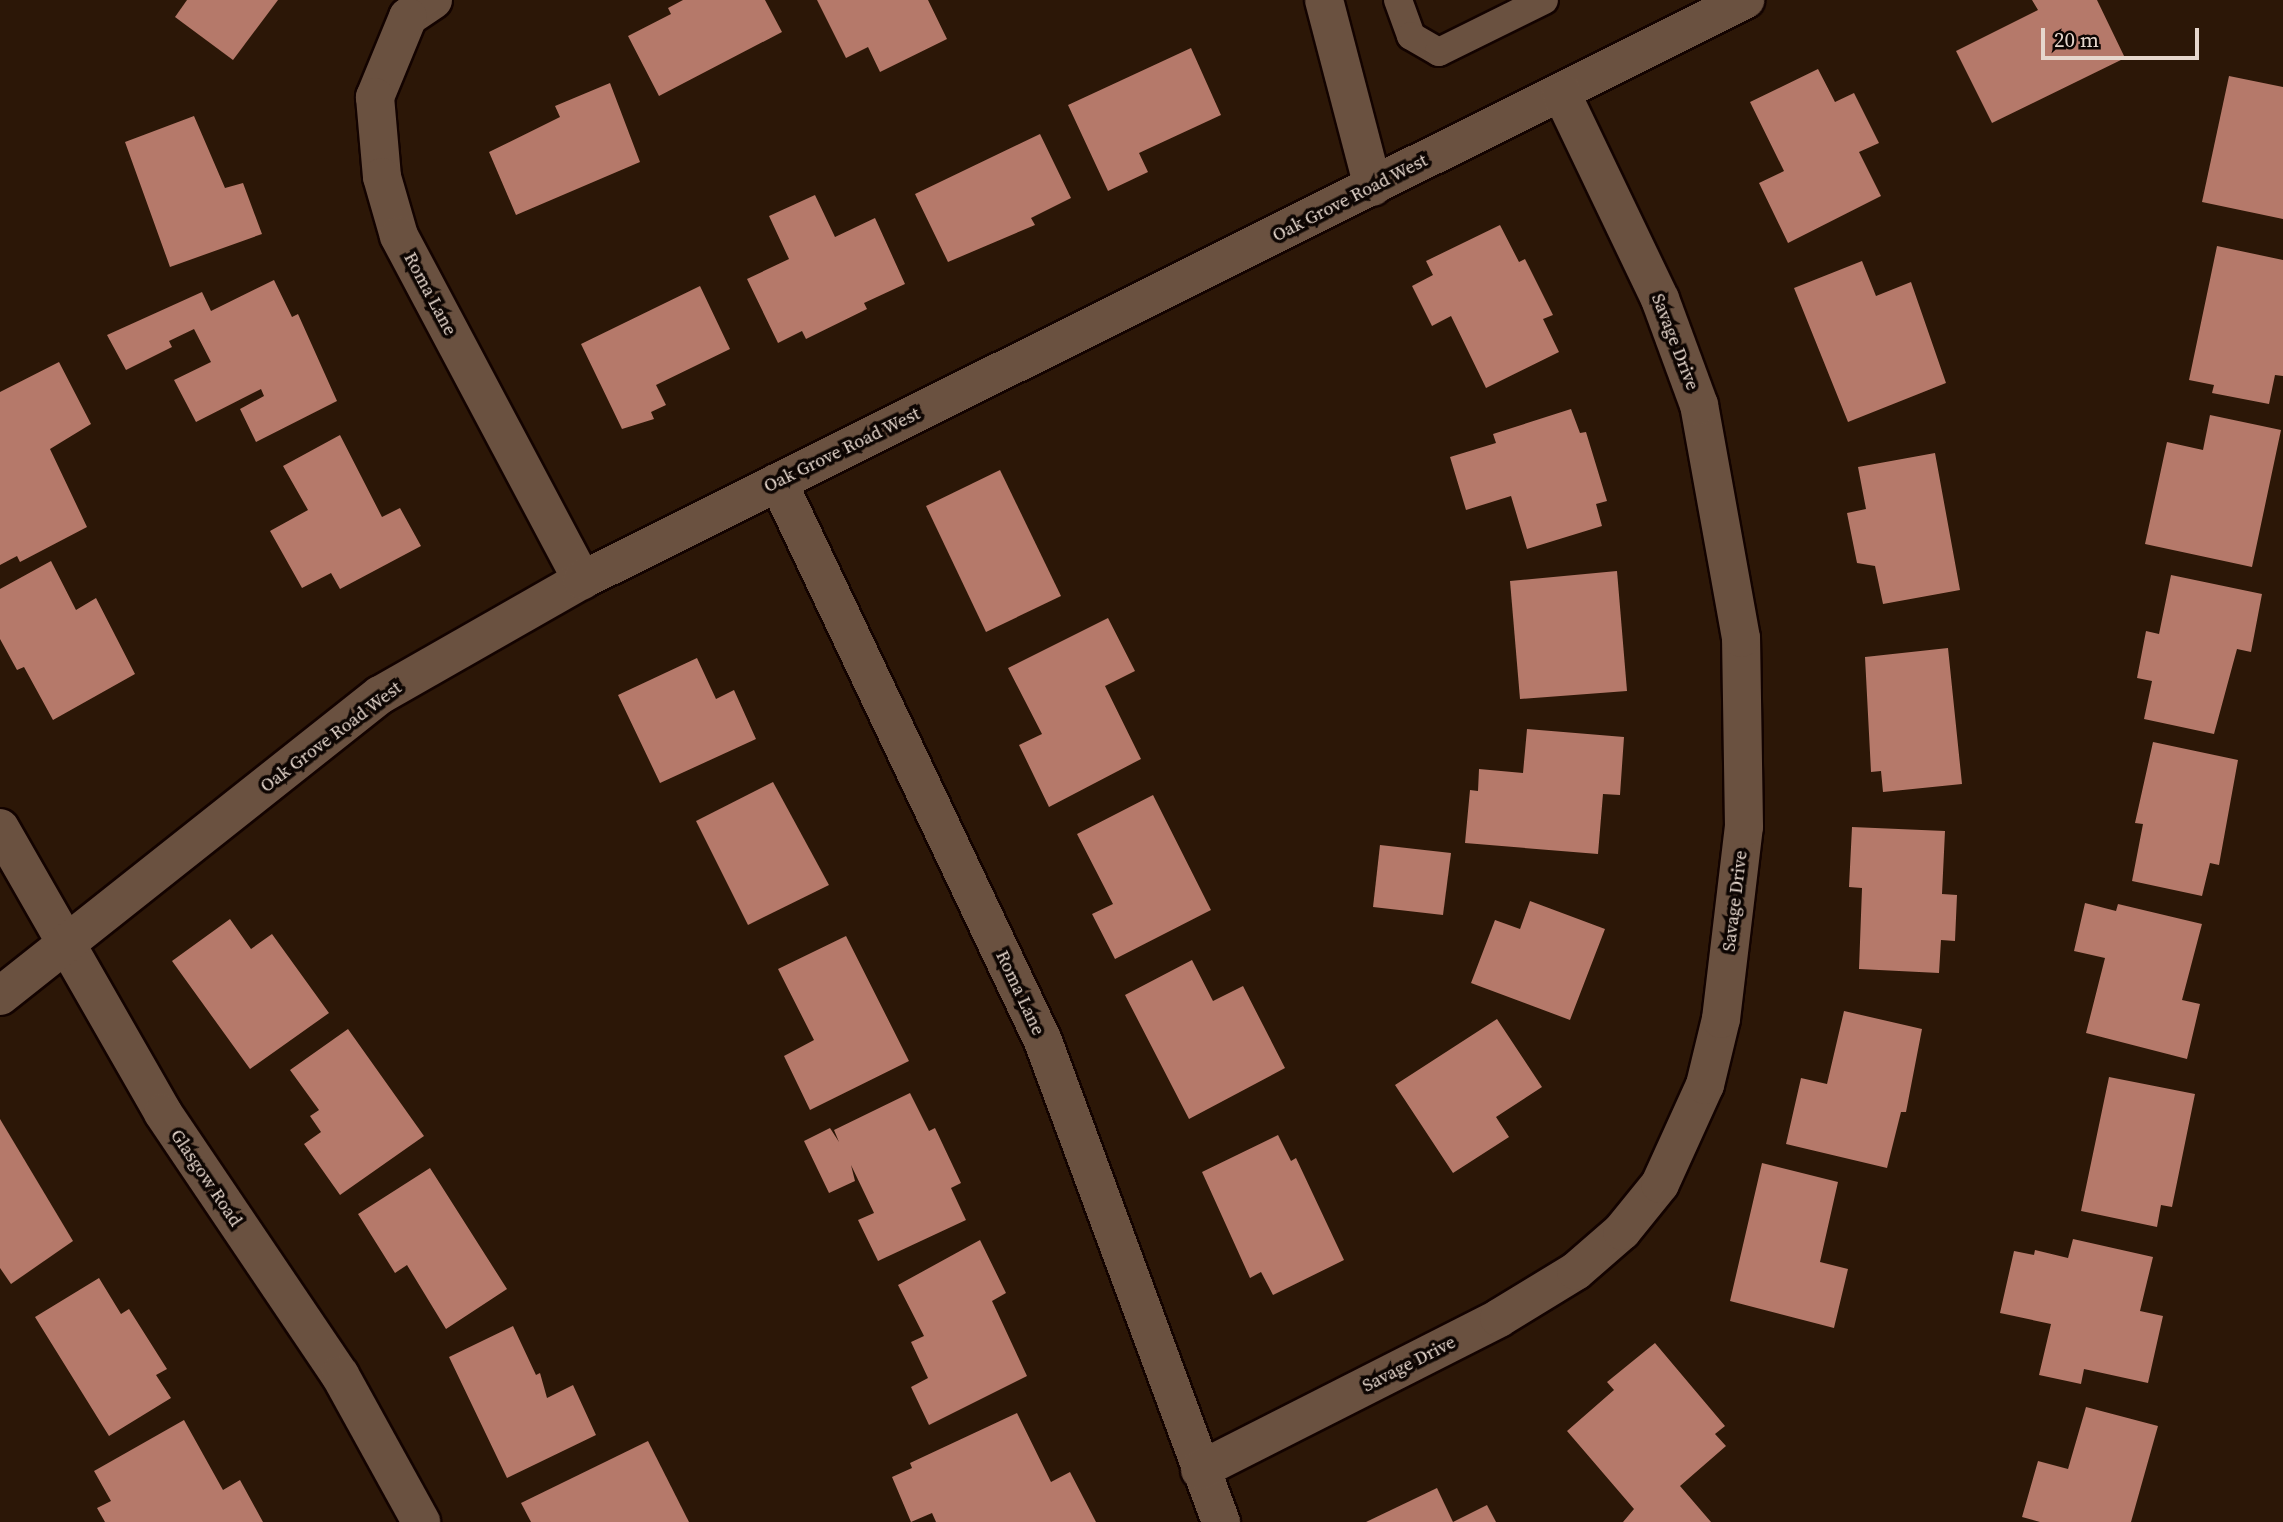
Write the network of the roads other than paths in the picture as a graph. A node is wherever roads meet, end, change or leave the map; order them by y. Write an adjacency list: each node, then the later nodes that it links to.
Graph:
1 (433, 0): 9 (street, Roma Lane)
2 (1324, 0): 7 (street)
3 (1398, 0): 4 (lane)
4 (1544, 0)
5 (1745, 0): 6 (street, Oak Grove Road West)
6 (1561, 92): 7 (street, Oak Grove Road West); 13 (street, Savage Drive)
7 (1373, 187): 8 (street, Oak Grove Road West)
8 (778, 482): 9 (street, Oak Grove Road West); 13 (street, Roma Lane)
9 (582, 580): 11 (street, Oak Grove Road West)
10 (0, 828): 11 (street, Glasgow Road)
11 (64, 946): 12 (street, Oak Grove Road West); 14 (street, Glasgow Road)
12 (0, 996)
13 (1200, 1470): 15 (street, Roma Lane)
14 (421, 1522)
15 (1221, 1522)

